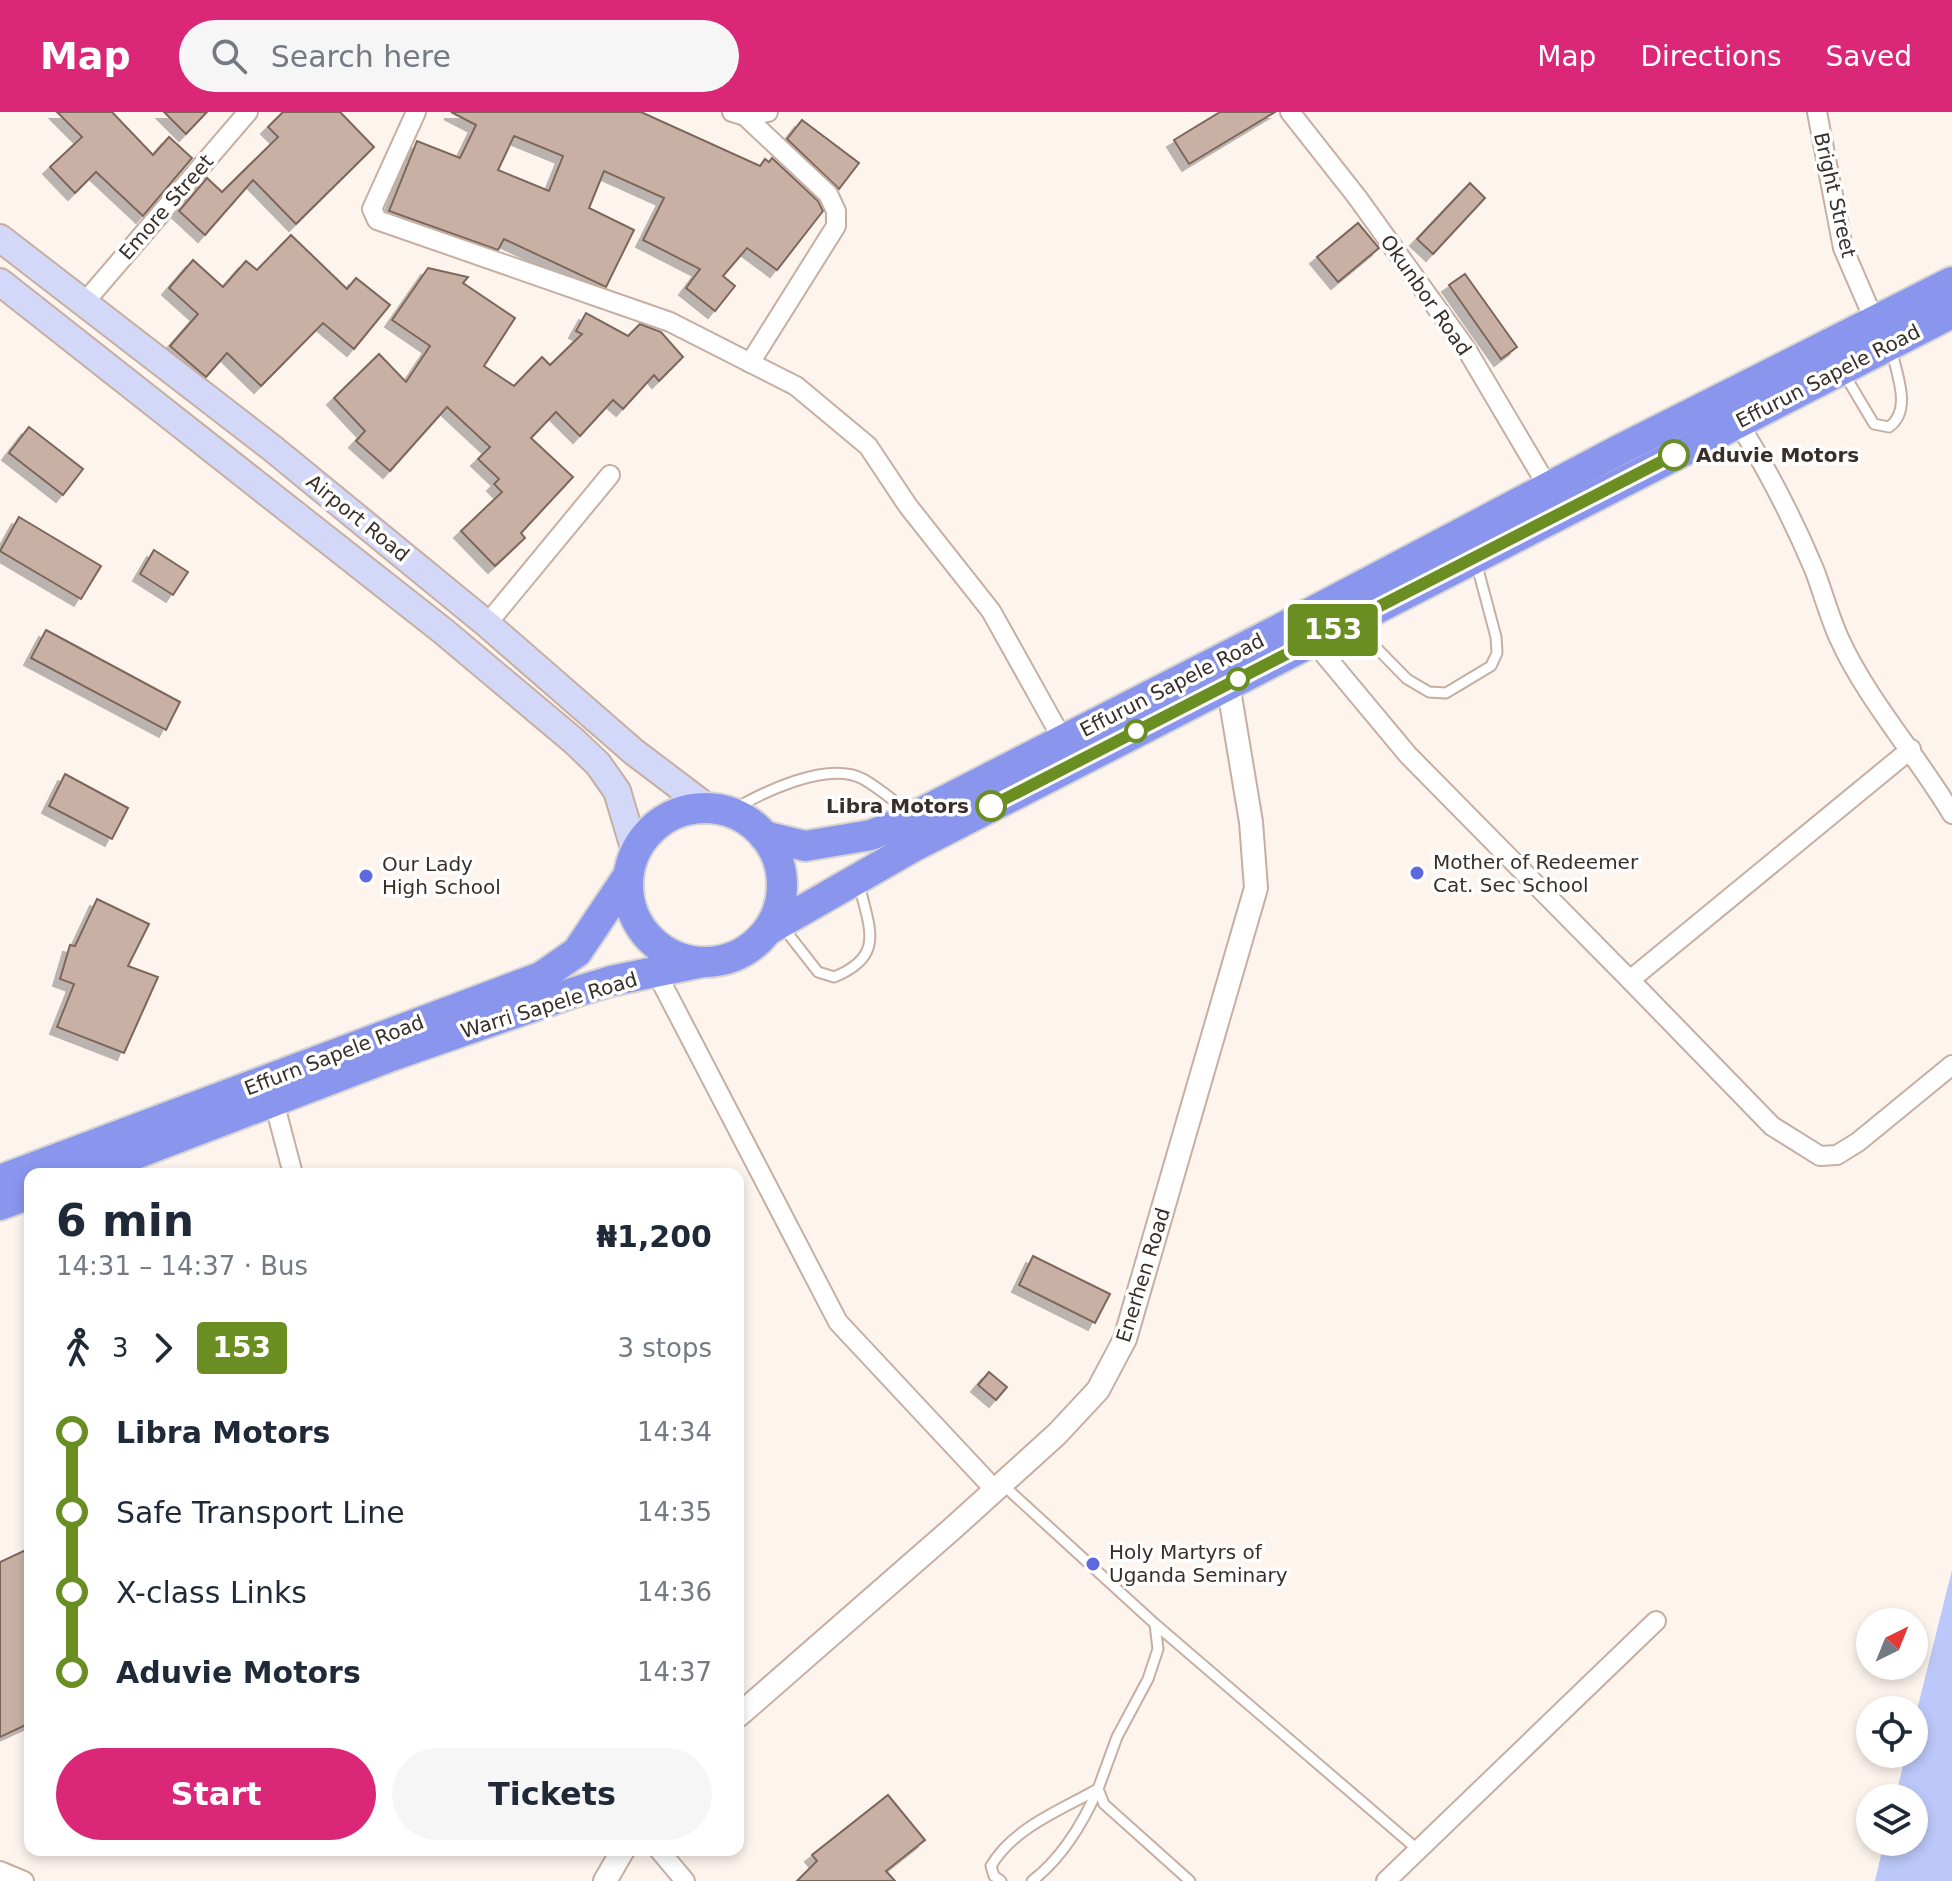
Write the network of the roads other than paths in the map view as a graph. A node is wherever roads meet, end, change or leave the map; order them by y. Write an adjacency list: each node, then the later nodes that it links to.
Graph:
1 (248, 112): 10 (street, Emore Street)
2 (416, 112): 13 (street)
3 (768, 112): 6 (street)
4 (1290, 112): 17 (street, Okunbor Road)
5 (1817, 112): 12 (street, Bright Street)
6 (738, 114): 13 (street)
7 (0, 238): 10 (main road, Airport Road)
8 (0, 282): 20 (main road, Airport Road)
9 (1952, 282): 12 (highway, Effurun Sapele Road)
10 (84, 303): 18 (main road, Airport Road)
11 (1952, 313): 12 (highway, Effurun Sapele Road)
12 (1883, 333): 14 (highway, Effurun Sapele Road); 14 (lane); 17 (highway, Effurun Sapele Road)
13 (750, 363): 25 (street)
14 (1841, 369): 15 (highway, Effurun Sapele Road)
15 (1738, 422): 19 (highway, Effurun Sapele Road); 26 (street)
16 (610, 475): 22 (street)
17 (1548, 487): 25 (highway, Effurun Sapele Road)
18 (385, 541): 20 (main road); 22 (main road, Airport Road)
19 (1475, 556): 21 (highway, Effurun Sapele Road); 21 (lane)
20 (362, 568): 31 (main road, Airport Road)
21 (1349, 621): 23 (highway, Effurun Sapele Road)
22 (487, 624): 27 (main road, Airport Road)
23 (1313, 641): 24 (highway, Effurun Sapele Road); 36 (street)
24 (1228, 684): 32 (highway, Effurun Sapele Road); 46 (street, Enerhen Road)
25 (1063, 740): 29 (highway, Effurun Sapele Road)
26 (1911, 749): 28 (street); 36 (street)
27 (719, 810): 29 (lane); 30 (highway); 31 (highway)
28 (1952, 814)
29 (914, 816): 30 (highway, Effurun Sapele Road)
30 (764, 836): 33 (highway)
31 (631, 864): 34 (highway); 39 (highway, Effurn Sapele Road)
32 (858, 878): 33 (highway, Effurun Sapele Road); 33 (lane)
33 (774, 927): 34 (highway)
34 (703, 962): 35 (highway, Warri Sapele Road)
35 (656, 972): 38 (highway, Warri Sapele Road); 46 (street)
36 (1630, 980): 37 (street)
37 (1952, 1065)
38 (274, 1102): 40 (highway, Warri Sapele Road); 41 (street)
39 (32, 1168)
40 (99, 1168)
41 (291, 1168)
42 (24, 1171): 43 (highway, Effurn Sapele Road)
43 (0, 1180)
44 (24, 1196): 45 (highway)
45 (0, 1205)
46 (998, 1487): 48 (lane); 49 (street, Enerhen Road)
47 (1656, 1621): 51 (street)
48 (1155, 1624): 50 (lane); 51 (lane)
49 (744, 1711)
50 (1098, 1789): 58 (lane); 59 (lane); 60 (lane)
51 (1417, 1849): 61 (street)
52 (620, 1856): 56 (street)
53 (664, 1856): 57 (street)
54 (0, 1871): 55 (street)
55 (24, 1881)
56 (605, 1881)
57 (685, 1881)
58 (1001, 1881)
59 (1032, 1881)
60 (1190, 1881)
61 (1386, 1881)

